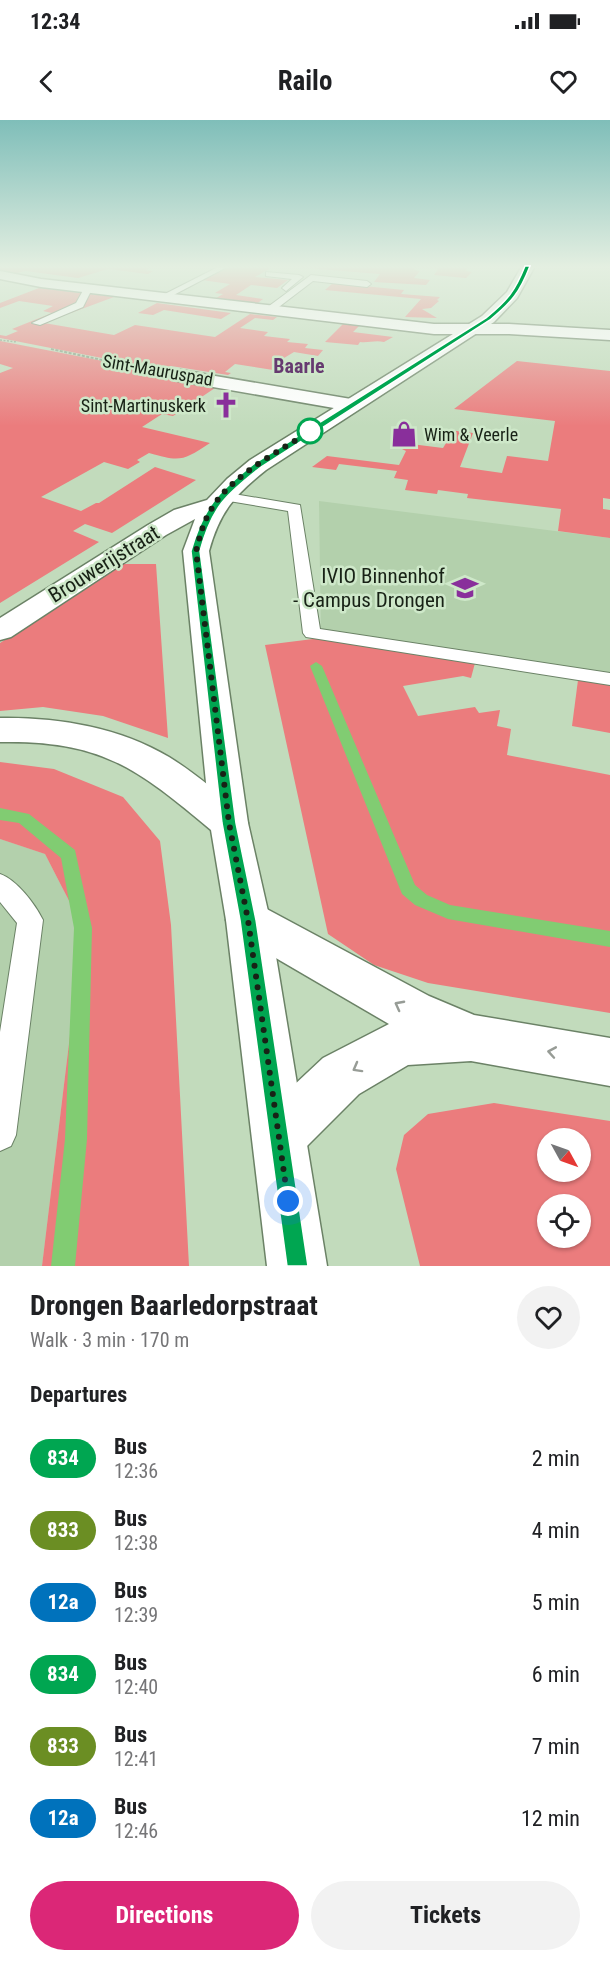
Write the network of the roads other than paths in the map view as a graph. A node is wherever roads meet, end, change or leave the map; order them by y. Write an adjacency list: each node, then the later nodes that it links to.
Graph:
1 (45, 319): 4 (lane)
2 (348, 319): 5 (main road)
3 (486, 319): 5 (main road)
4 (37, 323)
5 (474, 329): 6 (main road); 8 (main road)
6 (610, 334)
7 (180, 376): 8 (main road, Sint-Mauruspad)
8 (351, 405): 9 (main road)
9 (217, 501): 10 (main road, Brouwerijstraat); 11 (lane); 13 (main road)
10 (0, 631)
11 (610, 679)
12 (0, 730): 13 (main road)
13 (229, 823): 15 (main road)
14 (0, 884): 18 (lane)
15 (248, 920): 16 (main road, one-way to 15); 19 (main road)
16 (471, 1038): 17 (main road, one-way to 16); 19 (main road, one-way to 19)
17 (610, 1062)
18 (0, 1135)
19 (280, 1135): 20 (main road)
20 (297, 1266)

